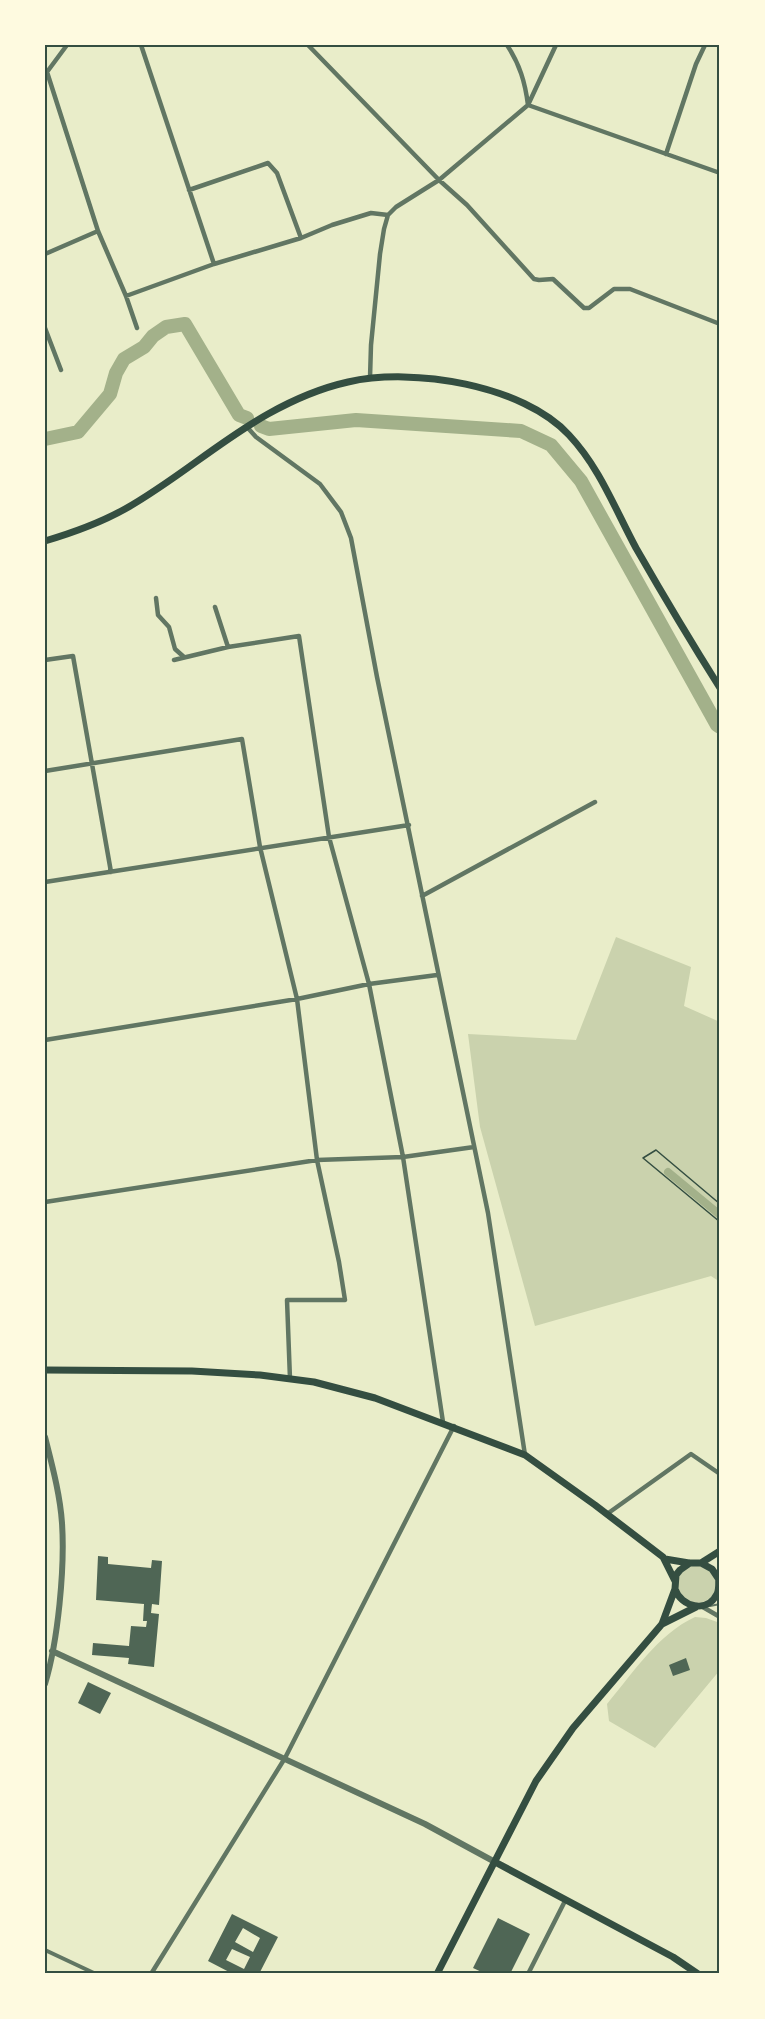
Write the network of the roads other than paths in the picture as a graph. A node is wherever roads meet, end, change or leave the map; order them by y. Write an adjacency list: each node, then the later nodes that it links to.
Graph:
1 (67, 45): 7 (street)
2 (141, 45): 12 (street)
3 (308, 45): 11 (street)
4 (507, 45): 8 (street)
5 (555, 45): 8 (street)
6 (705, 45): 9 (street)
7 (46, 74): 14 (street)
8 (528, 105): 9 (street); 11 (street)
9 (666, 154): 10 (street)
10 (720, 173)
11 (439, 180): 13 (street); 19 (street)
12 (189, 190): 15 (street); 17 (street)
13 (388, 216): 15 (street); 23 (street)
14 (98, 231): 16 (street); 18 (street)
15 (301, 238): 17 (street)
16 (45, 254)
17 (214, 264): 18 (street)
18 (126, 296): 21 (street)
19 (720, 324)
20 (45, 328): 22 (street)
21 (137, 328)
22 (60, 370)
23 (370, 378): 24 (main road); 32 (main road)
24 (247, 426): 25 (main road); 36 (street)
25 (45, 541)
26 (156, 598): 29 (street)
27 (215, 607): 28 (street)
28 (228, 647): 29 (street); 37 (street)
29 (184, 657): 31 (street)
30 (45, 660): 33 (street)
31 (174, 660)
32 (720, 688)
33 (93, 762): 34 (street); 38 (street); 39 (street)
34 (45, 771)
35 (595, 802): 41 (street)
36 (409, 825): 37 (street); 41 (street)
37 (329, 837): 38 (street); 43 (street)
38 (260, 847): 39 (street); 44 (street)
39 (111, 872): 40 (street)
40 (45, 882)
41 (422, 896): 42 (street)
42 (437, 975): 43 (street); 46 (street)
43 (369, 984): 44 (street); 47 (street)
44 (297, 999): 45 (street); 48 (street)
45 (45, 1040)
46 (474, 1147): 47 (street); 55 (street)
47 (403, 1157): 48 (street); 52 (street)
48 (317, 1160): 49 (street); 51 (street)
49 (45, 1202)
50 (45, 1370): 51 (main road)
51 (290, 1379): 52 (main road)
52 (443, 1422): 53 (main road)
53 (454, 1426): 55 (main road); 71 (street)
54 (45, 1437): 69 (street)
55 (525, 1455): 57 (main road)
56 (720, 1474): 57 (street)
57 (607, 1514): 59 (main road)
58 (720, 1551): 61 (main road)
59 (665, 1559): 60 (main road); 63 (main road)
60 (690, 1563): 61 (main road); 63 (main road)
61 (701, 1563): 62 (main road)
62 (719, 1575): 64 (main road)
63 (675, 1585): 66 (main road); 68 (main road)
64 (719, 1591): 66 (main road)
65 (720, 1604): 66 (lane)
66 (699, 1607): 67 (street); 68 (main road)
67 (720, 1617)
68 (662, 1624): 72 (main road)
69 (52, 1651): 70 (street); 71 (street)
70 (45, 1684)
71 (285, 1758): 72 (street); 77 (street)
72 (495, 1862): 73 (main road); 78 (main road)
73 (565, 1900): 75 (main road); 79 (street)
74 (45, 1950): 76 (street)
75 (697, 1973)
76 (96, 1974)
77 (151, 1974)
78 (436, 1974)
79 (528, 1974)

